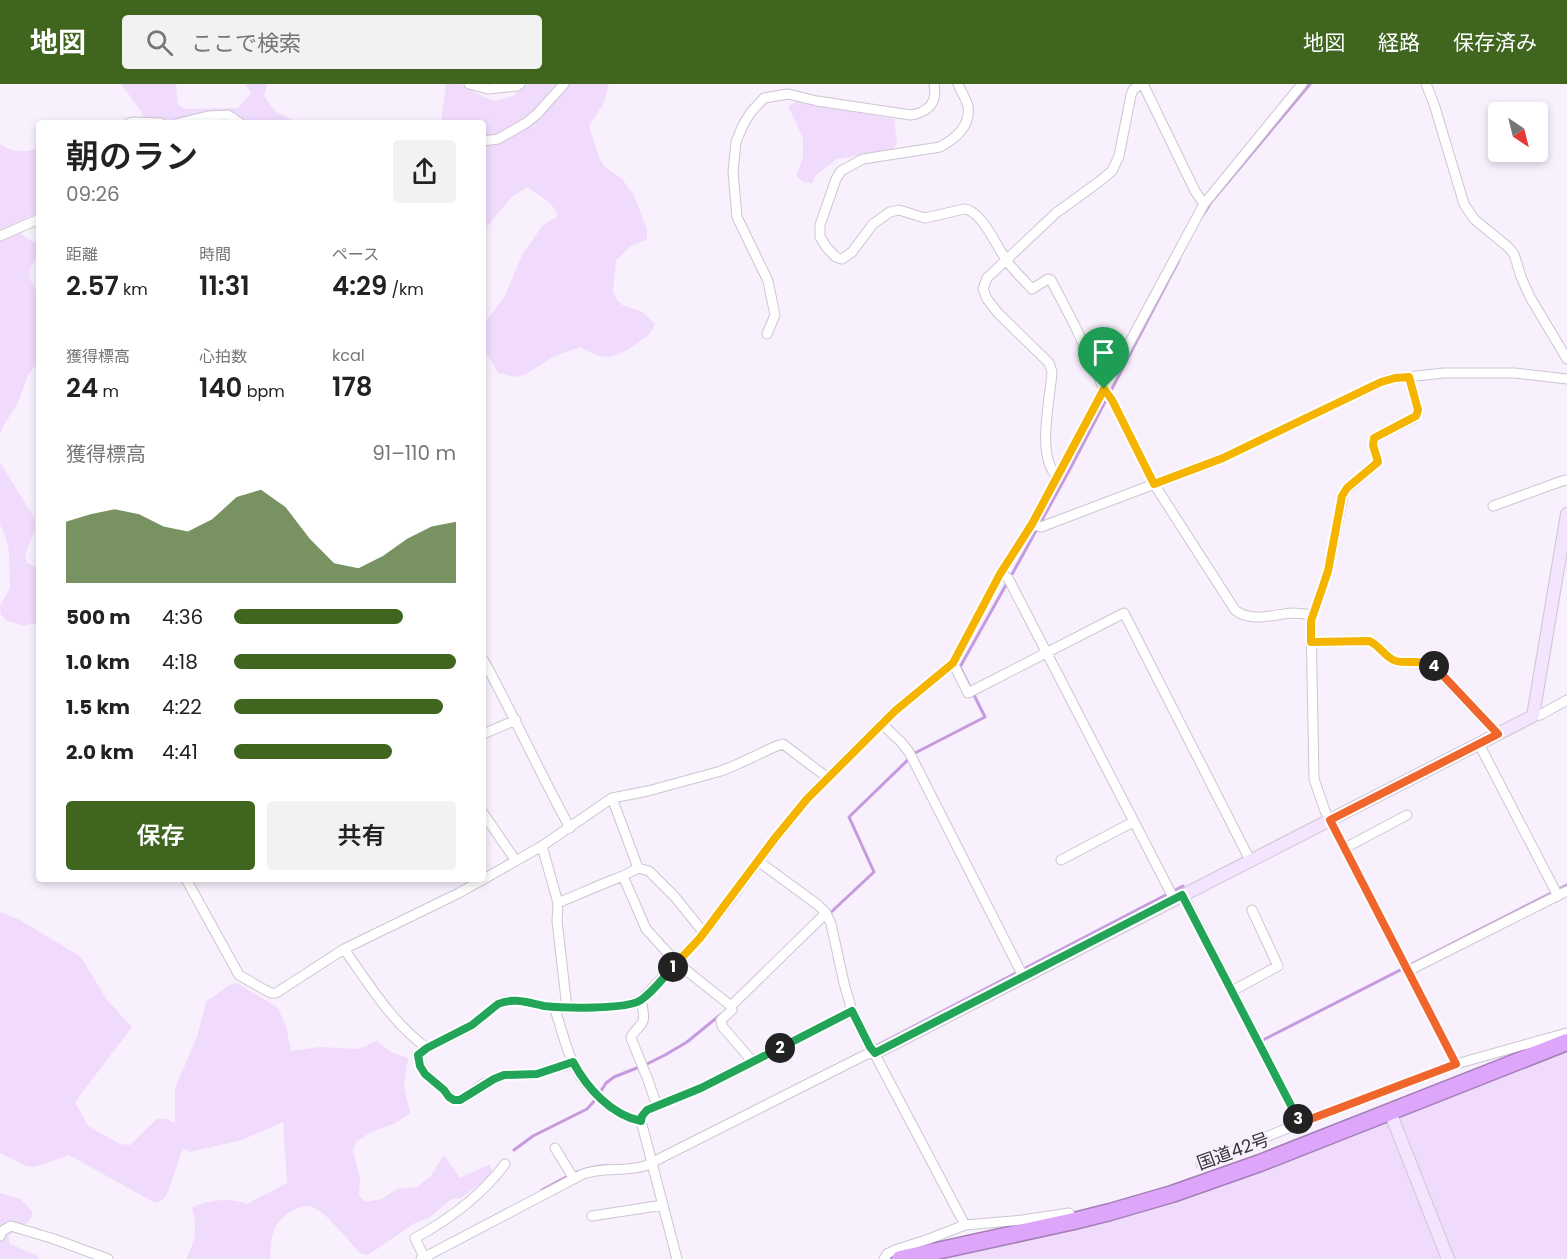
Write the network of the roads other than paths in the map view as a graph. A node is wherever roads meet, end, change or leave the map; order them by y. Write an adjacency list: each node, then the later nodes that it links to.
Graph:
1 (469, 84): 2 (street)
2 (520, 84)
3 (564, 84): 11 (street)
4 (934, 84): 16 (street)
5 (958, 84): 15 (street)
6 (1141, 84): 12 (street); 15 (street)
7 (1302, 84): 12 (street)
8 (1426, 84): 17 (street)
9 (191, 120): 10 (street)
10 (236, 120)
11 (486, 141)
12 (1204, 204): 20 (street)
13 (36, 220): 14 (street)
14 (0, 236)
15 (1006, 261): 20 (street); 21 (street)
16 (767, 334)
17 (1567, 359)
18 (1409, 377): 19 (street); 23 (street); 29 (street)
19 (1567, 379)
20 (1104, 389): 21 (street); 23 (street)
21 (1057, 477): 26 (street)
22 (1567, 480): 24 (street)
23 (1154, 484): 26 (street); 29 (street)
24 (1493, 506)
25 (1567, 514): 27 (street)
26 (1032, 524): 28 (street)
27 (1565, 545): 35 (street)
28 (1000, 574): 31 (street); 32 (street)
29 (1313, 615): 30 (street)
30 (1311, 642): 39 (street); 45 (street)
31 (1047, 653): 32 (street); 46 (street); 51 (street)
32 (953, 663): 37 (street)
33 (486, 665): 36 (street)
34 (1567, 700): 35 (street)
35 (1533, 716): 39 (street)
36 (516, 720): 38 (street); 47 (street)
37 (882, 724): 41 (street); 69 (street)
38 (486, 733)
39 (1498, 734): 40 (street)
40 (1479, 744): 45 (street); 60 (street)
41 (828, 778): 42 (street); 53 (street)
42 (612, 798): 47 (street); 54 (street)
43 (1407, 815): 49 (street)
44 (486, 817): 52 (street)
45 (1330, 820): 49 (street); 51 (street)
46 (1133, 822): 50 (street); 61 (street)
47 (570, 828): 48 (street)
48 (542, 846): 52 (street); 62 (street)
49 (1345, 848): 68 (street)
50 (1061, 860)
51 (1250, 860): 61 (street)
52 (516, 861): 56 (street)
53 (758, 861): 64 (street); 65 (street)
54 (638, 868): 55 (street); 65 (street)
55 (623, 876): 62 (street); 67 (street)
56 (486, 878)
57 (188, 882): 66 (street)
58 (479, 882): 66 (street)
59 (1567, 891): 60 (street)
60 (1558, 896): 68 (street)
61 (1178, 897): 69 (street); 70 (street)
62 (558, 903): 74 (street)
63 (1252, 910): 70 (street)
64 (825, 913): 72 (street); 75 (street)
65 (704, 933): 67 (street)
66 (344, 949): 78 (street)
67 (677, 963): 71 (street); 72 (street)
68 (1408, 971): 82 (street)
69 (1023, 976): 79 (street)
70 (1232, 991): 86 (street)
71 (641, 1000): 74 (street); 83 (street)
72 (731, 1006): 81 (street)
73 (554, 1007): 74 (street); 78 (street); 80 (street)
74 (567, 1008)
75 (852, 1011): 79 (street); 81 (street)
76 (1567, 1032): 82 (street)
77 (1567, 1042): 84 (highway, 国道42号)
78 (427, 1048): 80 (street)
79 (875, 1053): 88 (street); 95 (street)
80 (573, 1062): 85 (street)
81 (753, 1062): 83 (street)
82 (1456, 1064): 86 (street)
83 (657, 1106): 85 (street)
84 (1391, 1116): 94 (highway, 国道42号); 102 (street)
85 (641, 1121): 88 (street)
86 (1300, 1123): 90 (street)
87 (555, 1148): 91 (street)
88 (652, 1163): 91 (street); 92 (street)
89 (505, 1164): 97 (street)
90 (1201, 1164)
91 (573, 1179): 97 (street)
92 (663, 1205): 93 (street); 99 (street)
93 (592, 1216)
94 (1074, 1221): 95 (street); 101 (highway, 国道42号)
95 (965, 1225): 100 (street)
96 (0, 1236): 98 (street)
97 (423, 1258)
98 (108, 1259)
99 (677, 1259)
100 (884, 1259)
101 (900, 1259)
102 (1448, 1259)

